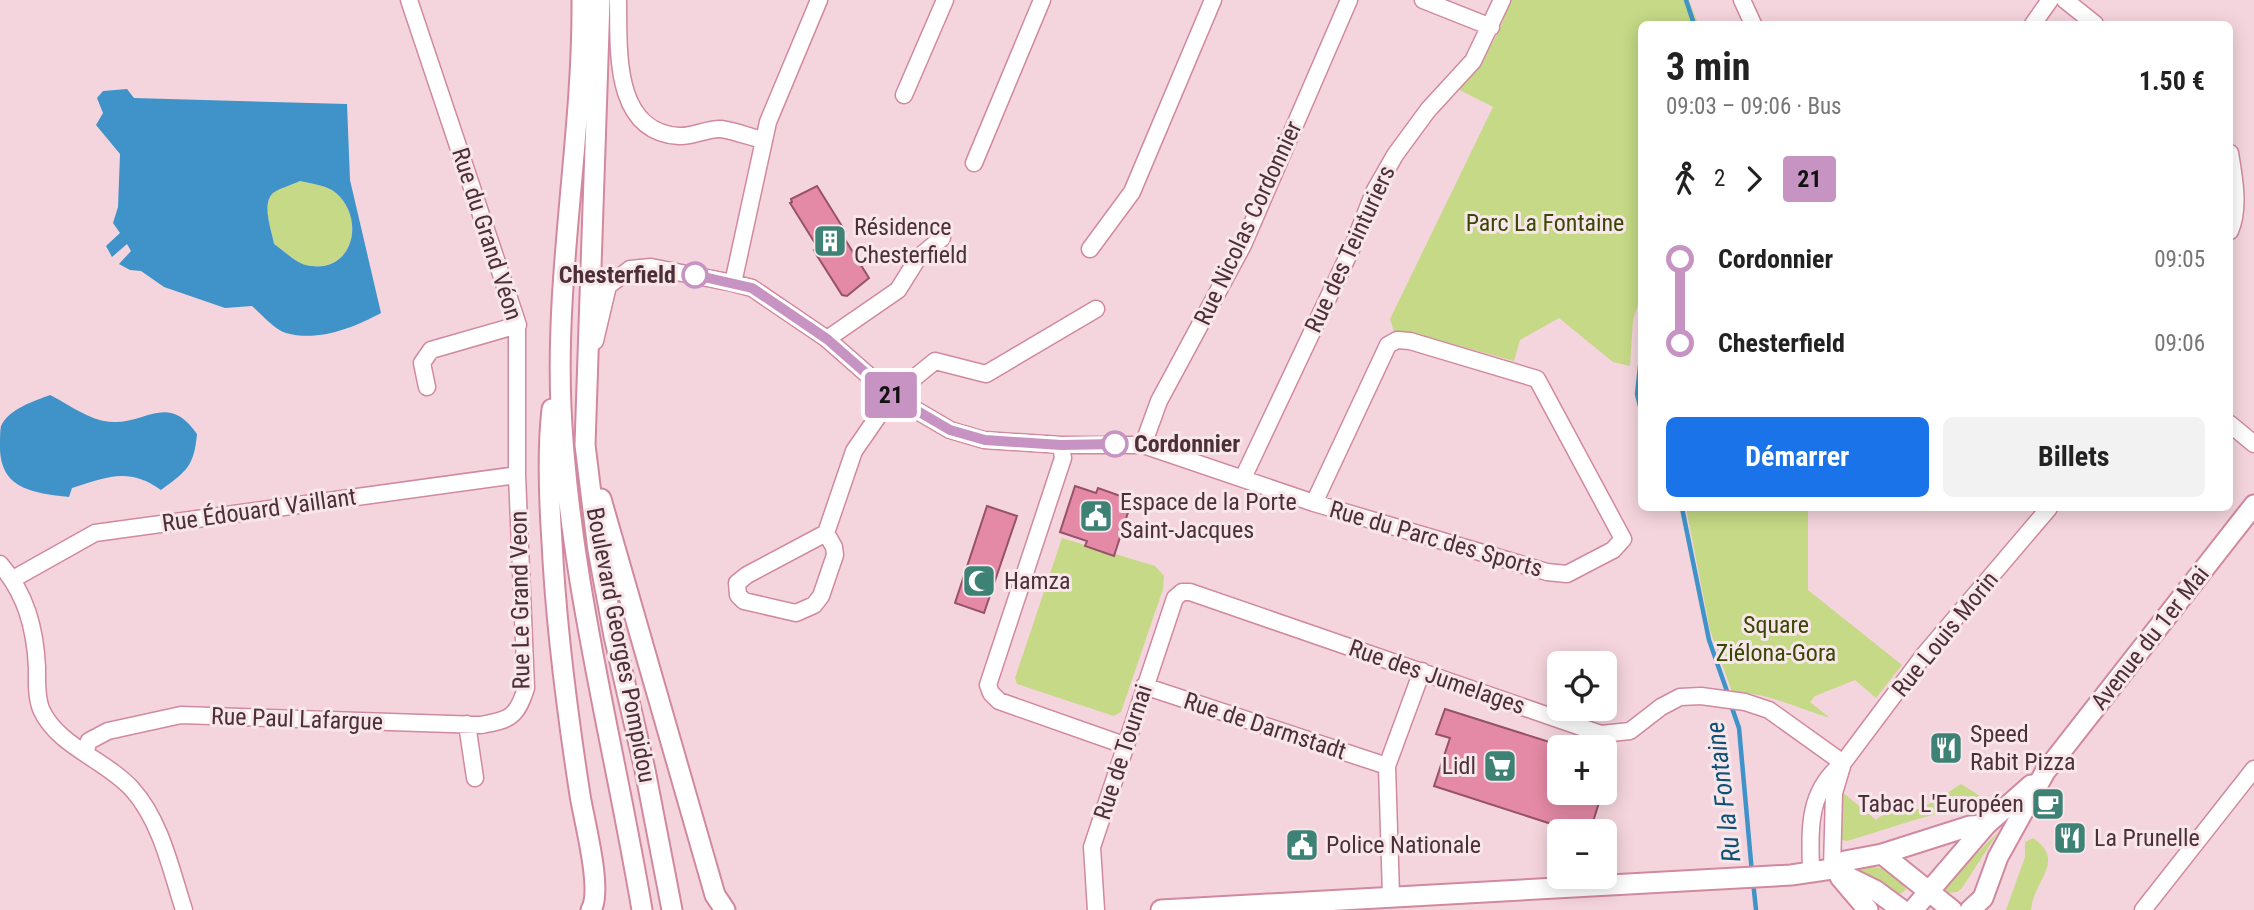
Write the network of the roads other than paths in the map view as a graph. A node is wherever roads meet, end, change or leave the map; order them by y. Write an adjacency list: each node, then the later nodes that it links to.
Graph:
1 (409, 0): 28 (street, Rue du Grand Véon)
2 (582, 0): 29 (main road, Boulevard Georges Pompidou)
3 (600, 0): 32 (main road, Boulevard Georges Pompidou)
4 (618, 0): 20 (street)
5 (819, 0): 20 (street)
6 (945, 0): 19 (street)
7 (1042, 0): 21 (street)
8 (1213, 0): 25 (street)
9 (1349, 0): 35 (street, Rue Nicolas Cordonnier)
10 (1423, 0): 18 (street)
11 (1502, 0): 18 (street, Rue des Teinturiers)
12 (1742, 0): 15 (street)
13 (2050, 0): 16 (street)
14 (2065, 0): 17 (street)
15 (1752, 21)
16 (2035, 21)
17 (2091, 21)
18 (1491, 27): 40 (street, Rue des Teinturiers)
19 (904, 95)
20 (763, 140): 26 (street)
21 (974, 163)
22 (2233, 170): 23 (street)
23 (2233, 225)
24 (942, 238): 30 (street)
25 (1090, 249)
26 (733, 283): 30 (street); 32 (street)
27 (1096, 309): 33 (street)
28 (517, 325): 31 (street); 39 (street, Rue du Grand Véon)
29 (560, 339): 66 (main road, Boulevard Georges Pompidou); 67 (main road, Boulevard Georges Pompidou)
30 (827, 339): 33 (street)
31 (427, 387)
32 (585, 390): 37 (main road, Boulevard Georges Pompidou)
33 (892, 396): 38 (street); 44 (street)
34 (2233, 426): 36 (street)
35 (1143, 444): 38 (street); 40 (street)
36 (2254, 444)
37 (585, 445): 68 (main road, Boulevard Georges Pompidou); 69 (main road)
38 (1061, 445): 51 (street)
39 (517, 475): 46 (street, Rue Édouard Vaillant); 50 (street, Rue Le Grand Veon)
40 (1243, 478): 41 (street)
41 (1314, 503): 41 (street, Rue du Parc des Sports)
42 (2254, 505): 56 (main road, Avenue du 1er Mai)
43 (2046, 511): 53 (street, Rue Louis Morin)
44 (826, 533): 44 (street)
45 (0, 564): 46 (street)
46 (13, 579): 52 (street)
47 (1175, 598): 48 (street, Rue des Jumelages); 49 (street, Rue de Tournai)
48 (1422, 671): 53 (street, Rue des Jumelages); 54 (street)
49 (1144, 686): 51 (street, Rue de Tournai); 54 (street, Rue de Darmstadt)
50 (467, 724): 52 (street, Rue Paul Lafargue); 57 (street)
51 (1124, 745): 70 (street, Rue de Tournai)
52 (85, 751): 65 (street)
53 (1843, 763): 60 (street, Rue Louis Morin); 61 (street, Rue Louis Morin)
54 (1387, 766): 62 (street)
55 (2254, 769): 76 (street)
56 (2045, 772): 58 (main road, Avenue du 1er Mai); 64 (main road, Avenue du 1er Mai)
57 (475, 778)
58 (1986, 825): 59 (main road); 63 (main road, Avenue du 1er Mai)
59 (1882, 854): 60 (main road); 63 (main road)
60 (1832, 869): 61 (main road); 72 (main road); 73 (main road)
61 (1811, 872): 62 (main road)
62 (1391, 895): 71 (main road)
63 (1929, 900): 74 (main road, Avenue du 1er Mai); 75 (main road)
64 (1980, 906)
65 (184, 910)
66 (591, 910)
67 (642, 910)
68 (672, 910)
69 (725, 910)
70 (1096, 910)
71 (1161, 910)
72 (1868, 910)
73 (1902, 910)
74 (1913, 910)
75 (1952, 910)
76 (2143, 910)

